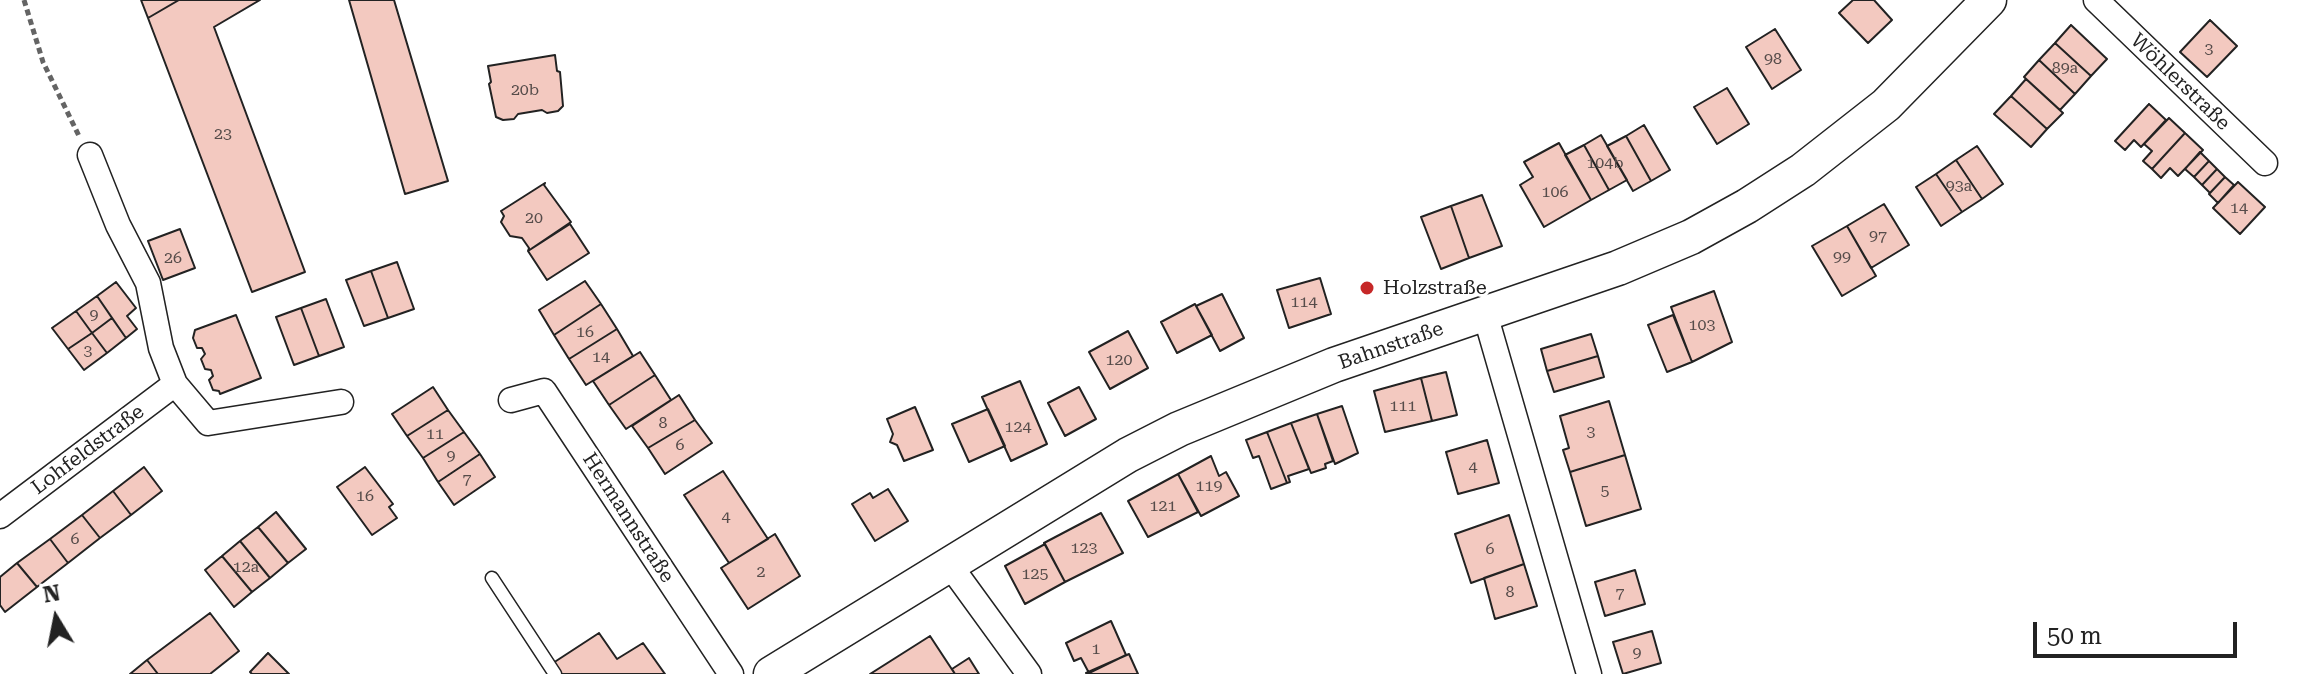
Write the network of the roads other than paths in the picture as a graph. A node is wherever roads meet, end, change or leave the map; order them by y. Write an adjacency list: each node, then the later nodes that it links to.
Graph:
1 (1989, 0): 5 (main road, Bahnstraße)
2 (2096, 0): 4 (street, Wöhlerstraße)
3 (90, 155): 6 (street)
4 (2265, 163)
5 (1485, 314): 10 (main road, Bahnstraße); 16 (street)
6 (175, 384): 8 (street); 9 (street, Lohfeldstraße)
7 (511, 400): 13 (street, Hermannstraße)
8 (341, 402)
9 (0, 516)
10 (949, 564): 14 (main road, Bahnstraße); 15 (street)
11 (492, 578): 12 (lane)
12 (555, 674)
13 (731, 674)
14 (771, 674)
15 (1029, 674)
16 (1589, 674)

